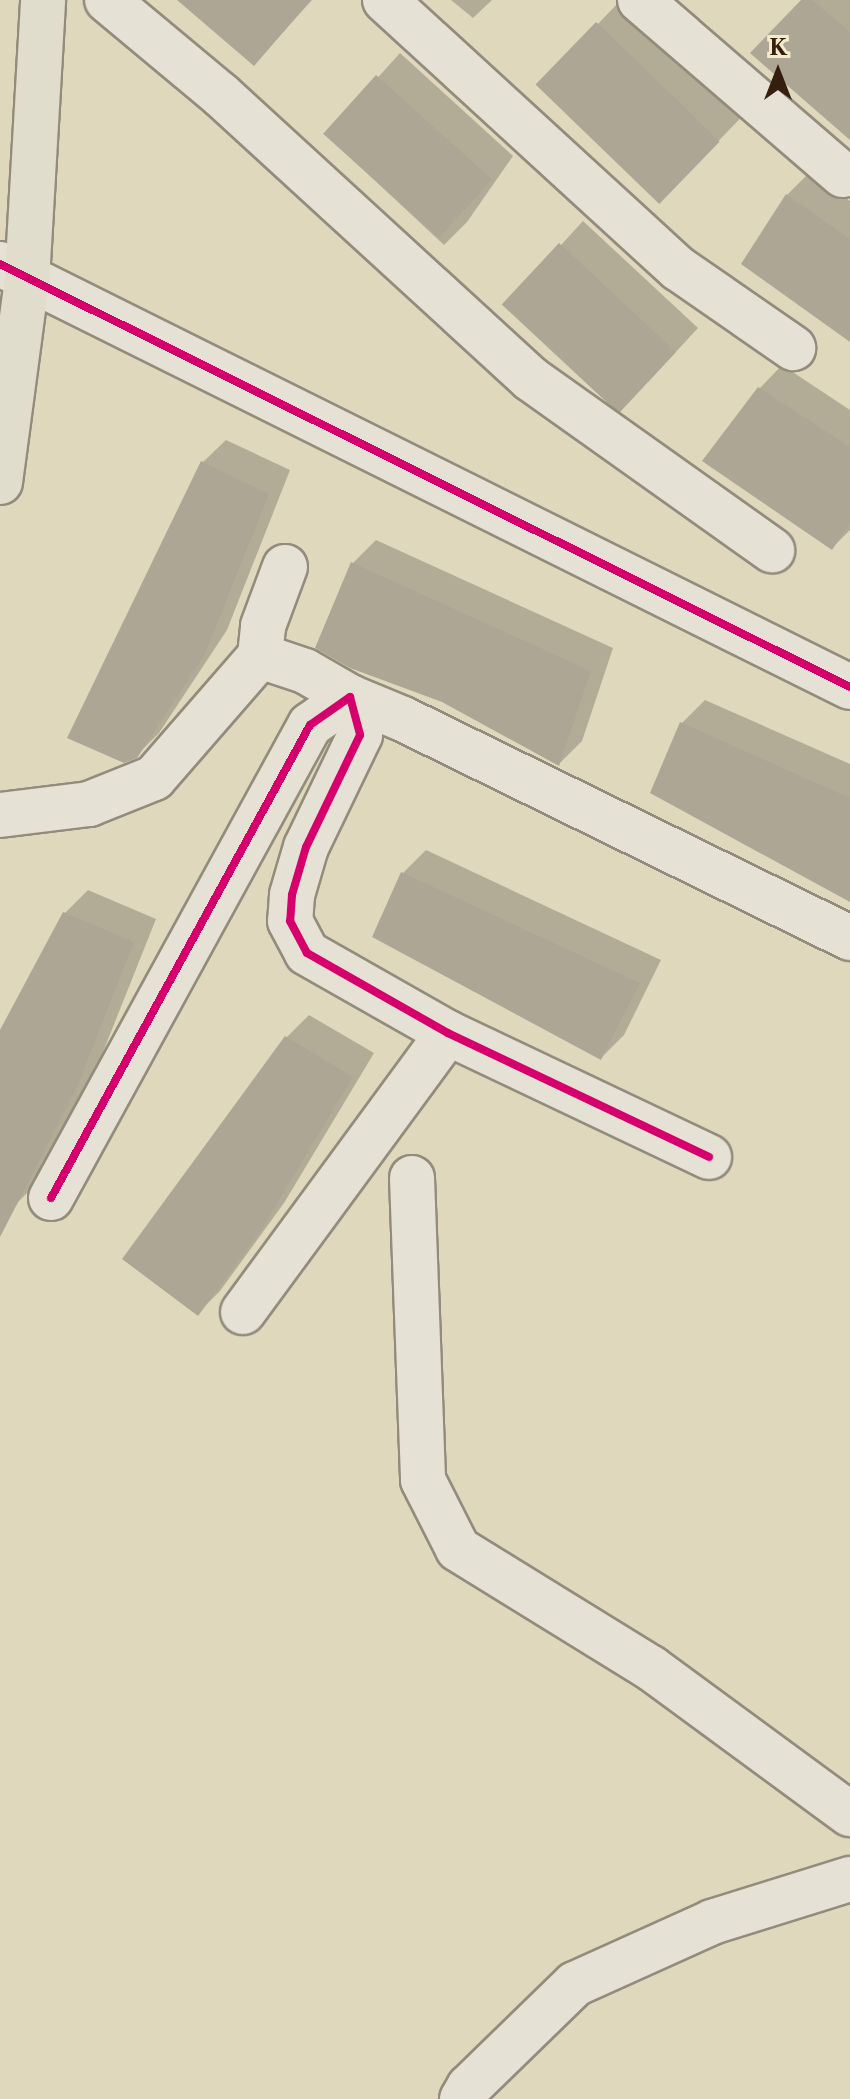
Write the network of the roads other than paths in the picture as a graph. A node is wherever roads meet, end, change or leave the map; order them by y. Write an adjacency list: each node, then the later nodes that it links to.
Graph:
1 (43, 0): 6 (main road)
2 (107, 0): 9 (street)
3 (385, 0): 7 (street)
4 (640, 0): 5 (street)
5 (843, 175)
6 (13, 272): 8 (main road); 12 (street)
7 (793, 348)
8 (0, 482)
9 (772, 550)
10 (285, 567): 11 (street)
11 (260, 656): 13 (street); 14 (street)
12 (850, 687)
13 (350, 697): 15 (street); 16 (street); 19 (street)
14 (0, 815)
15 (850, 938)
16 (448, 1033): 17 (street); 20 (street)
17 (709, 1157)
18 (412, 1178): 21 (street)
19 (51, 1198)
20 (243, 1312)
21 (850, 1814)
22 (850, 1879): 23 (street)
23 (462, 2099)

